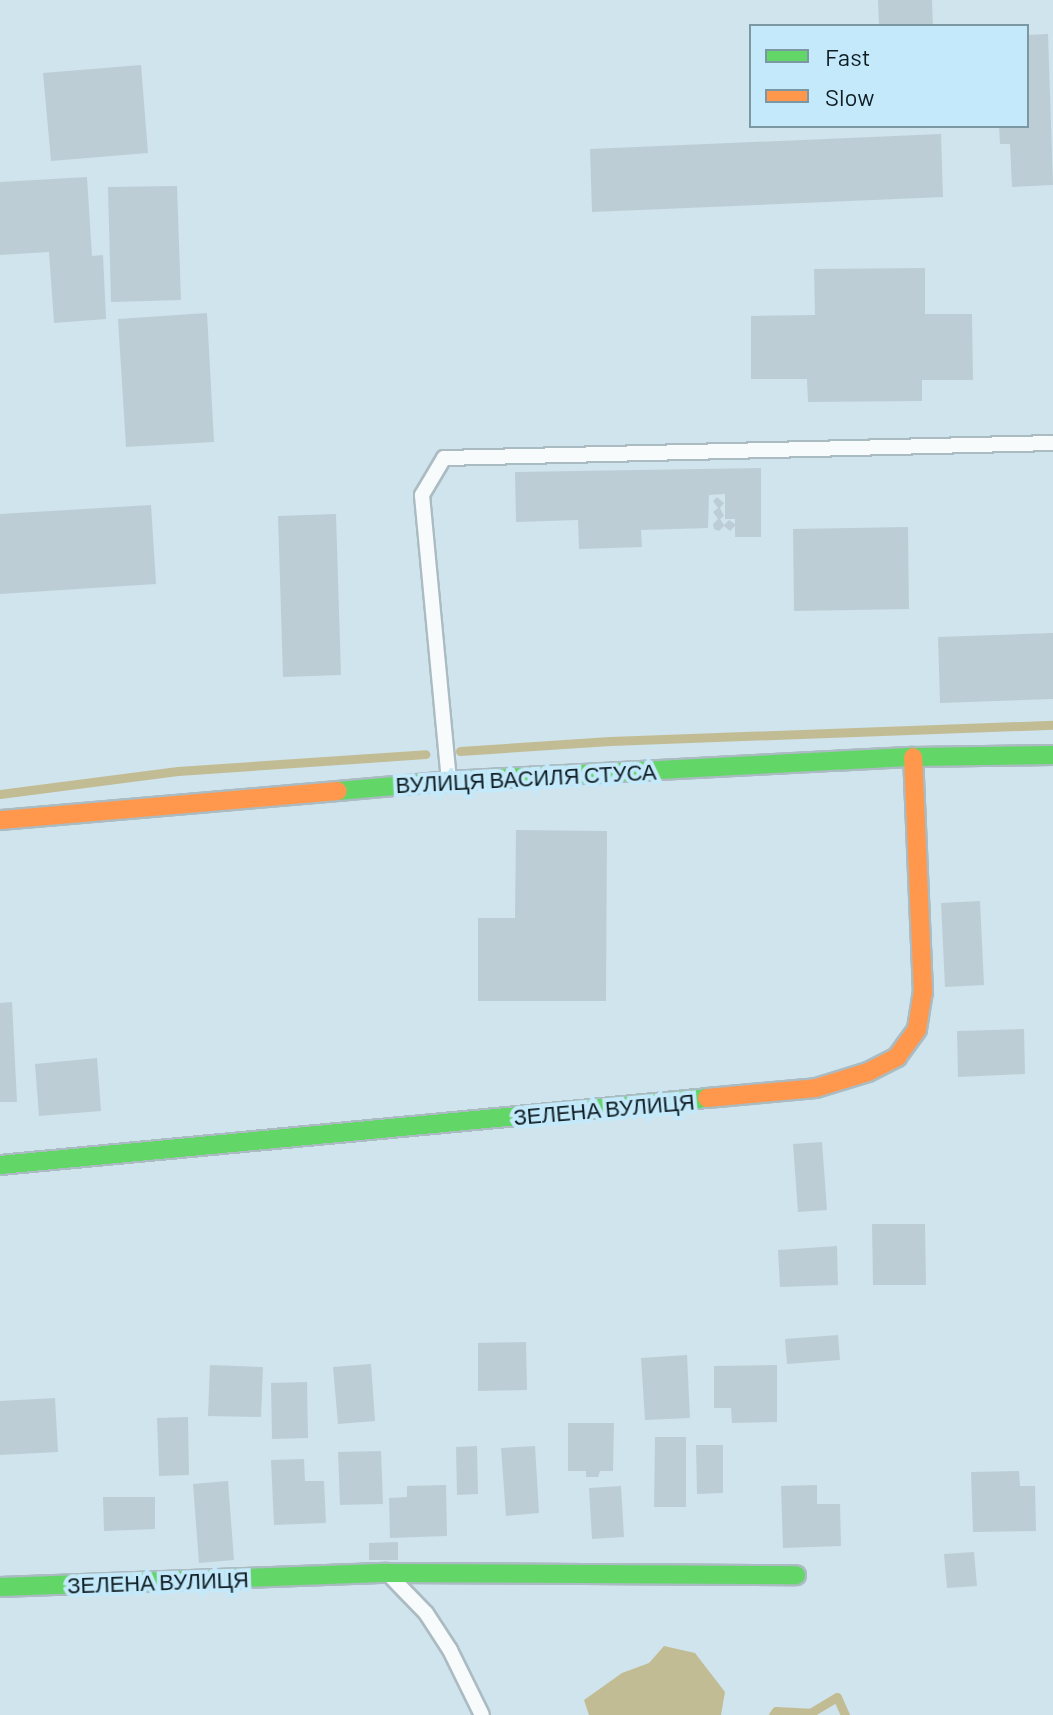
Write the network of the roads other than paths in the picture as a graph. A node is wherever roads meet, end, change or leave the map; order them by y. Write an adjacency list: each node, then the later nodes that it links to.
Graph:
1 (1053, 443): 4 (lane)
2 (1053, 755): 3 (street, ВУЛИЦЯ ВАСИЛЯ СТУСА)
3 (913, 757): 4 (street, ВУЛИЦЯ ВАСИЛЯ СТУСА); 6 (street, ЗЕЛЕНА ВУЛИЦЯ)
4 (449, 781): 5 (street, ВУЛИЦЯ ВАСИЛЯ СТУСА)
5 (0, 820)
6 (0, 1165)
7 (387, 1573): 8 (street, ЗЕЛЕНА ВУЛИЦЯ); 9 (street, ЗЕЛЕНА ВУЛИЦЯ); 10 (lane)
8 (796, 1575)
9 (0, 1587)
10 (482, 1715)

